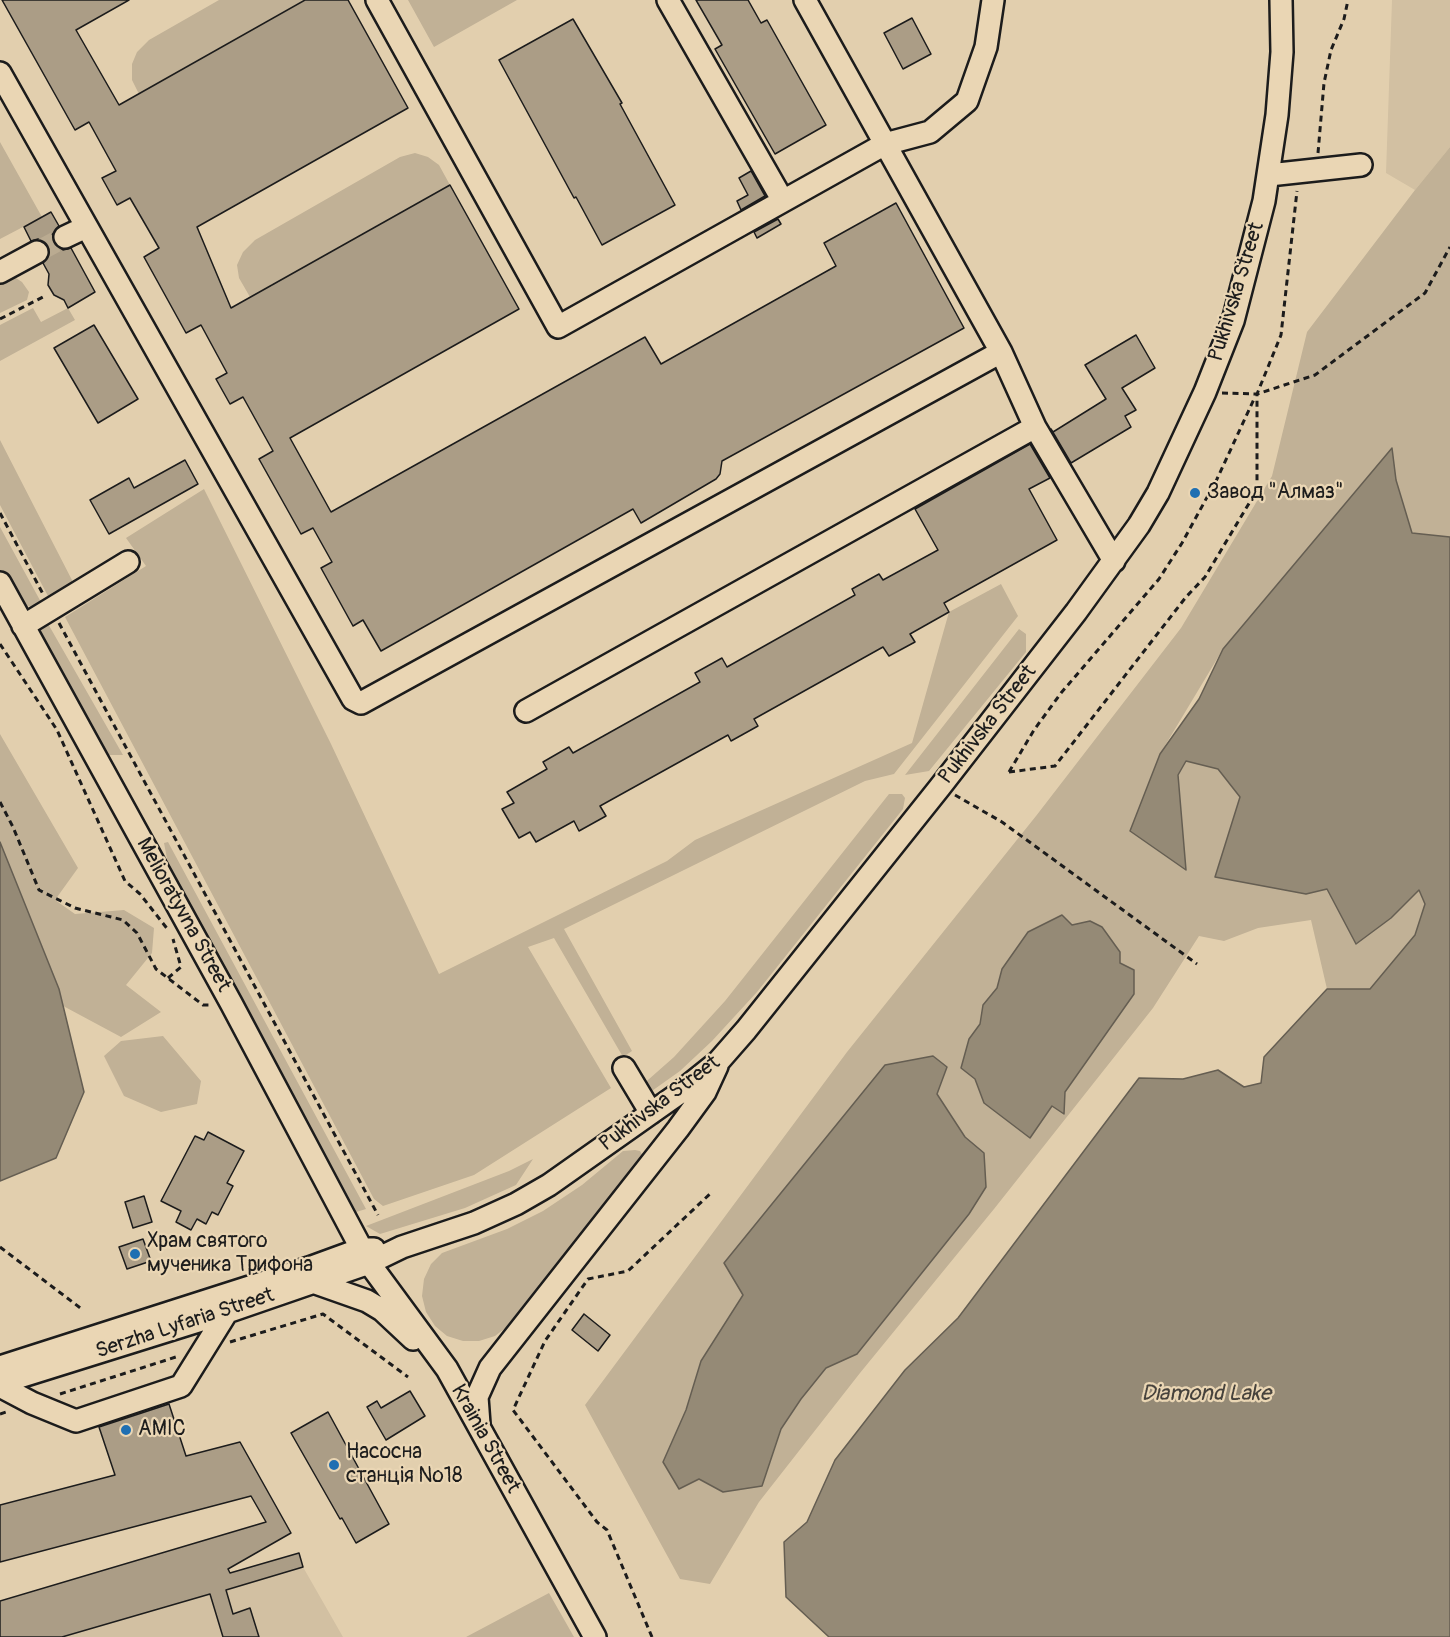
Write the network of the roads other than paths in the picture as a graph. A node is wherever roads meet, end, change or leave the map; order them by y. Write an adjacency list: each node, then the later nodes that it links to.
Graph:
1 (377, 0): 10 (street)
2 (668, 0): 10 (street)
3 (805, 0): 7 (street)
4 (993, 0): 7 (street)
5 (1281, 0): 9 (street, Pukhivska Street)
6 (0, 73): 11 (street)
7 (885, 144): 10 (street); 15 (street)
8 (1361, 165): 9 (street)
9 (1269, 175): 17 (street, Pukhivska Street)
10 (783, 201)
11 (86, 227): 12 (street); 15 (street)
12 (65, 237)
13 (37, 252): 14 (street)
14 (0, 272)
15 (1000, 352): 16 (street)
16 (1035, 427): 17 (street); 21 (street)
17 (1114, 561): 22 (street, Pukhivska Street)
18 (128, 562): 20 (street)
19 (0, 583): 20 (street, Melioratyvna Street)
20 (23, 626): 25 (street, Melioratyvna Street)
21 (526, 711)
22 (718, 1062): 24 (street, Pukhivska Street); 31 (street)
23 (624, 1068): 24 (street)
24 (651, 1113): 25 (street, Pukhivska Street)
25 (365, 1256): 26 (street, Serzha Lyfaria Street); 28 (street, Serzha Lyfaria Street); 29 (street, Krainia Street)
26 (313, 1282): 27 (street, Serzha Lyfaria Street); 29 (street)
27 (227, 1312): 30 (street, Serzha Lyfaria Street); 30 (street)
28 (0, 1367)
29 (447, 1369): 31 (street, Krainia Street)
30 (0, 1385)
31 (479, 1428): 32 (street, Krainia Street)
32 (595, 1637)

